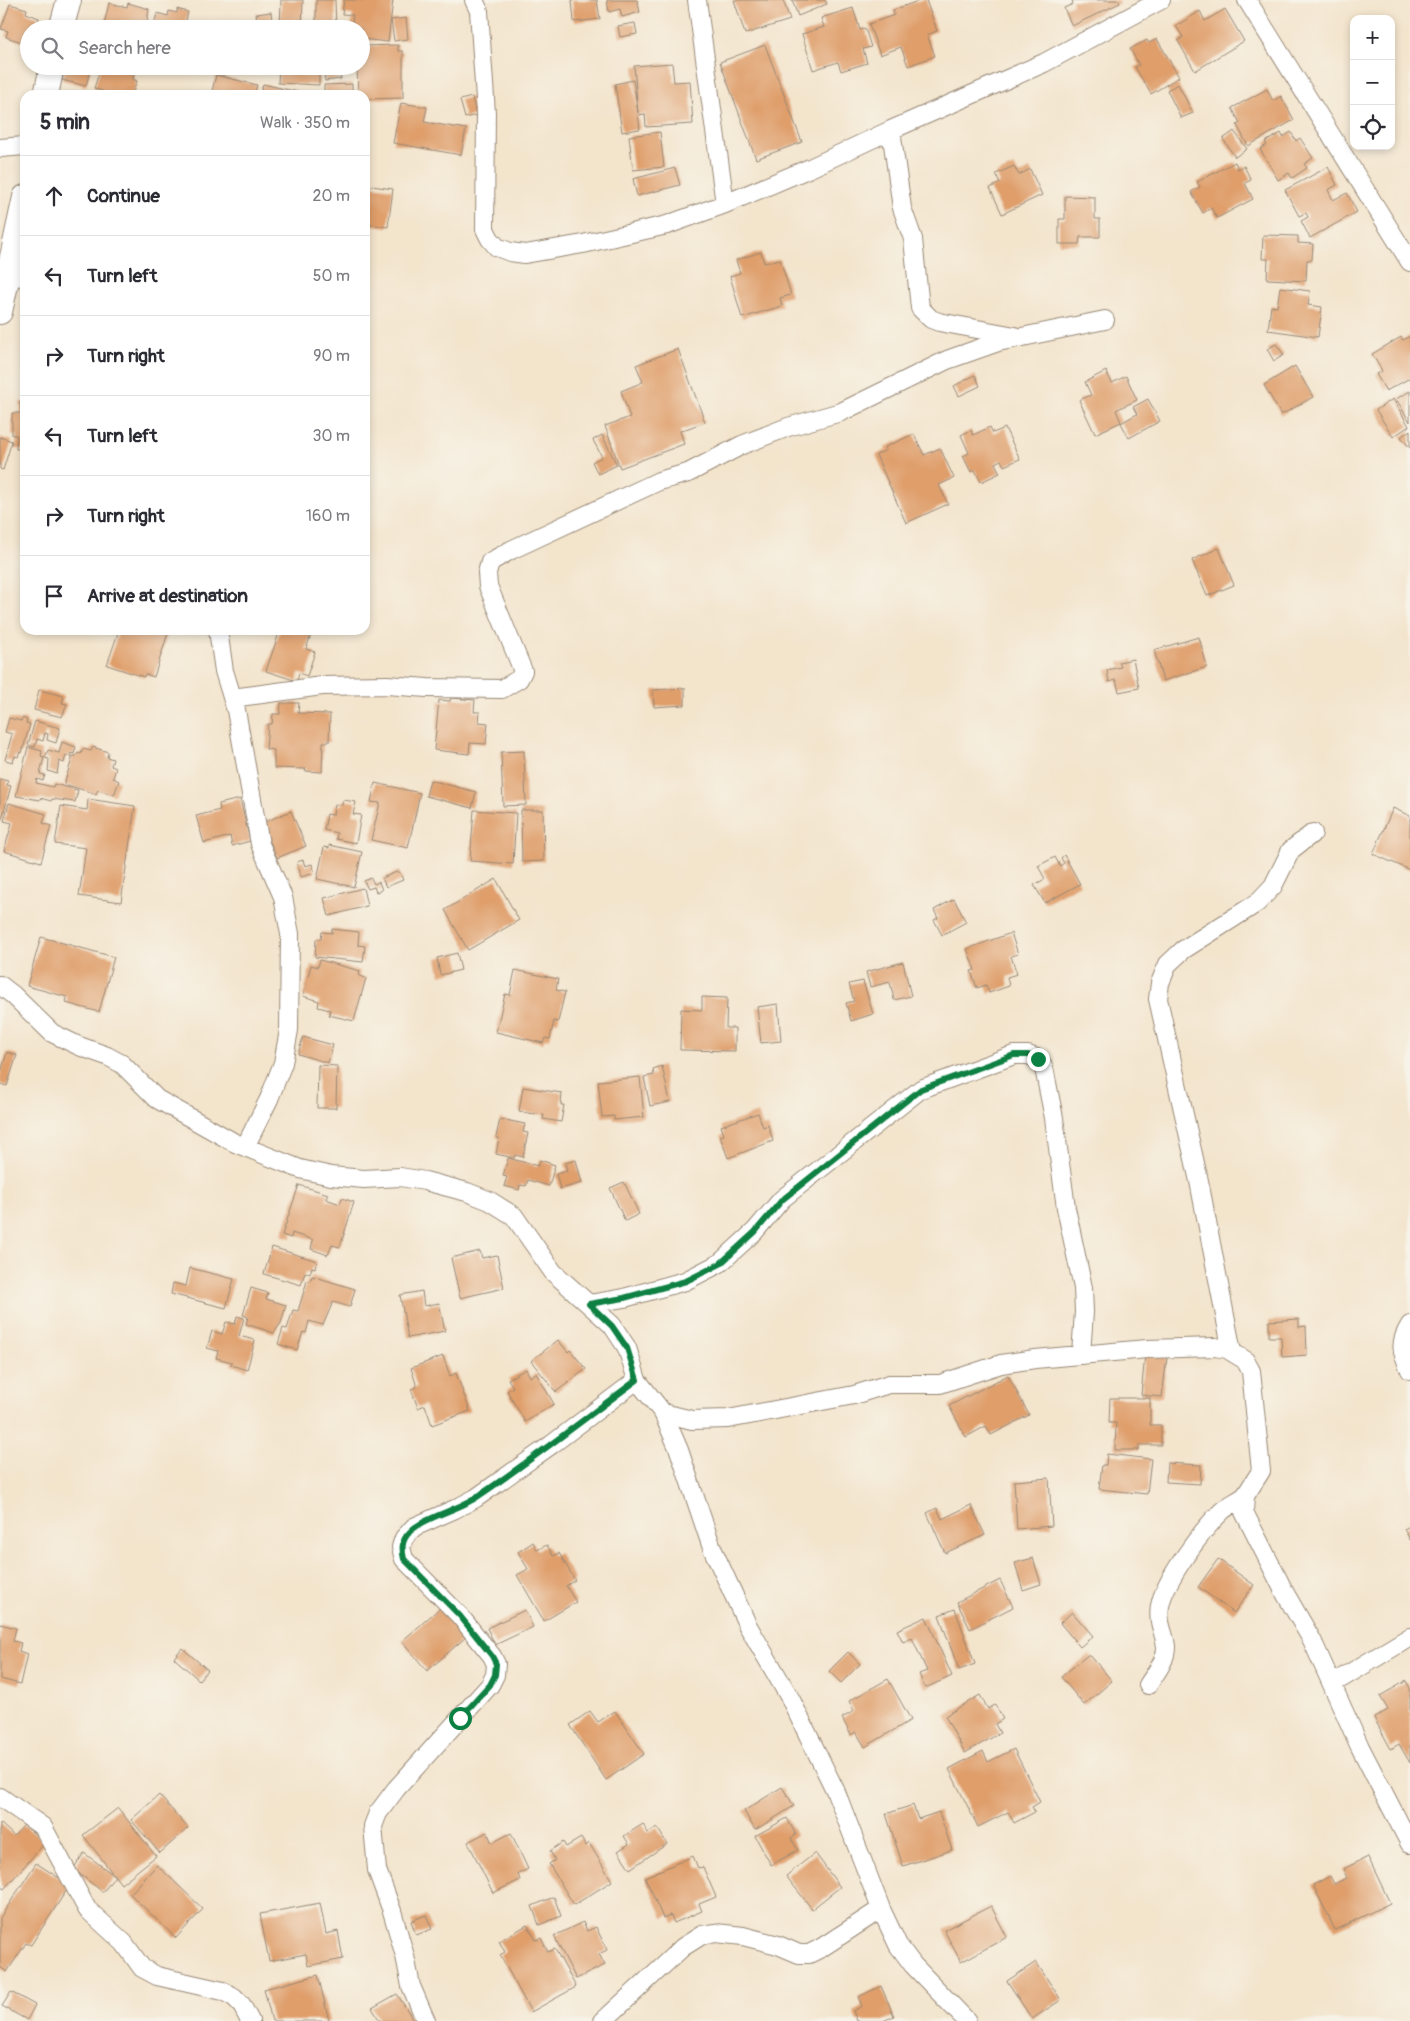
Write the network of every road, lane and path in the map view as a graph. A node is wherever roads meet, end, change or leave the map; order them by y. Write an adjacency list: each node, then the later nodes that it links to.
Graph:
1 (69, 0): 7 (main road)
2 (474, 0): 13 (street)
3 (697, 0): 13 (street)
4 (1161, 0): 6 (street)
5 (1247, 0): 15 (street)
6 (1144, 4): 10 (street)
7 (63, 20)
8 (50, 75): 9 (main road)
9 (47, 90)
10 (891, 130): 13 (street); 19 (street)
11 (20, 146): 12 (street)
12 (0, 148)
13 (725, 204)
14 (20, 241): 16 (main road)
15 (1410, 262)
16 (16, 277): 17 (main road)
17 (0, 312)
18 (1105, 320): 19 (street)
19 (1022, 337): 21 (street)
20 (219, 635): 21 (street)
21 (232, 698): 24 (street)
22 (1313, 833): 27 (street)
23 (0, 985): 24 (street)
24 (245, 1147): 25 (street)
25 (589, 1304): 28 (street); 30 (street)
26 (1410, 1325): 29 (street)
27 (1232, 1352): 28 (street); 32 (street)
28 (1080, 1354): 31 (street)
29 (1410, 1370)
30 (637, 1380): 31 (street); 40 (street)
31 (663, 1413): 38 (street)
32 (1245, 1496): 34 (street); 35 (street)
33 (1410, 1637): 34 (street)
34 (1332, 1684): 37 (street)
35 (1148, 1685)
36 (0, 1797): 39 (street)
37 (1410, 1844)
38 (881, 1909): 41 (street); 42 (street)
39 (250, 2021)
40 (426, 2021)
41 (602, 2021)
42 (967, 2021)

